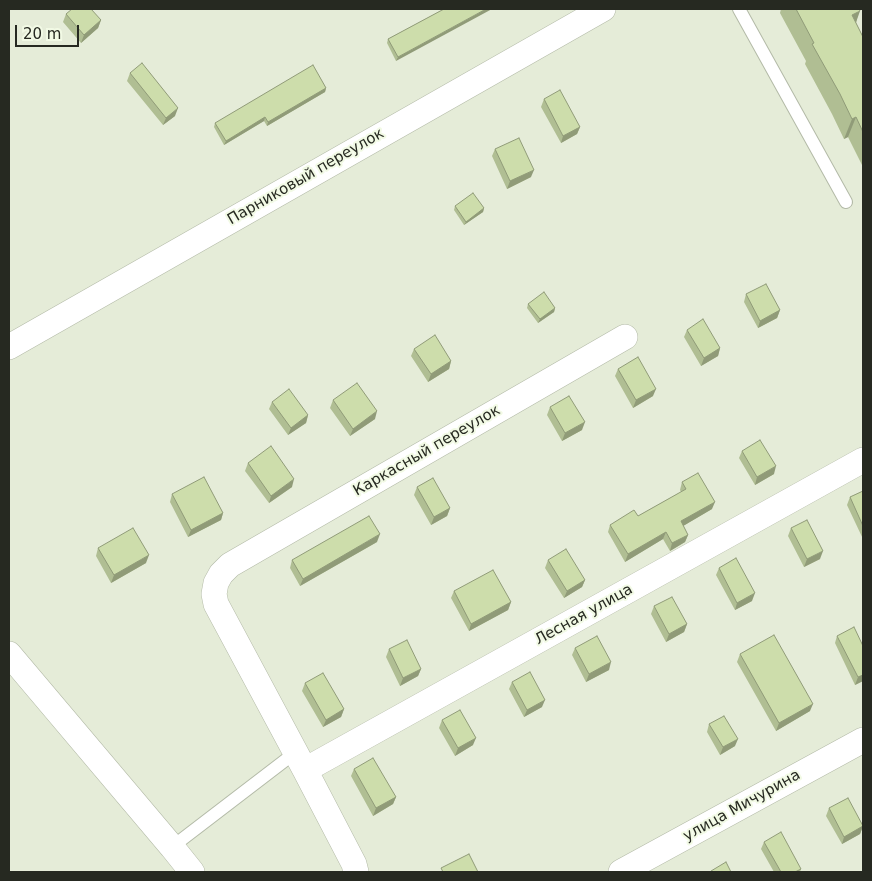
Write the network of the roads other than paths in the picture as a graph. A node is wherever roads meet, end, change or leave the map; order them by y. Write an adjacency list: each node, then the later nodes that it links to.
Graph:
1 (603, 9): 5 (street, Парниковый переулок)
2 (740, 9): 3 (lane)
3 (846, 202)
4 (625, 337): 9 (street, Каркасный переулок)
5 (9, 347)
6 (863, 460): 9 (street, Лесная улица)
7 (9, 654): 10 (street)
8 (863, 740): 13 (street, улица Мичурина)
9 (300, 761): 10 (lane); 12 (street)
10 (172, 847): 11 (street)
11 (192, 872)
12 (356, 872)
13 (621, 872)

